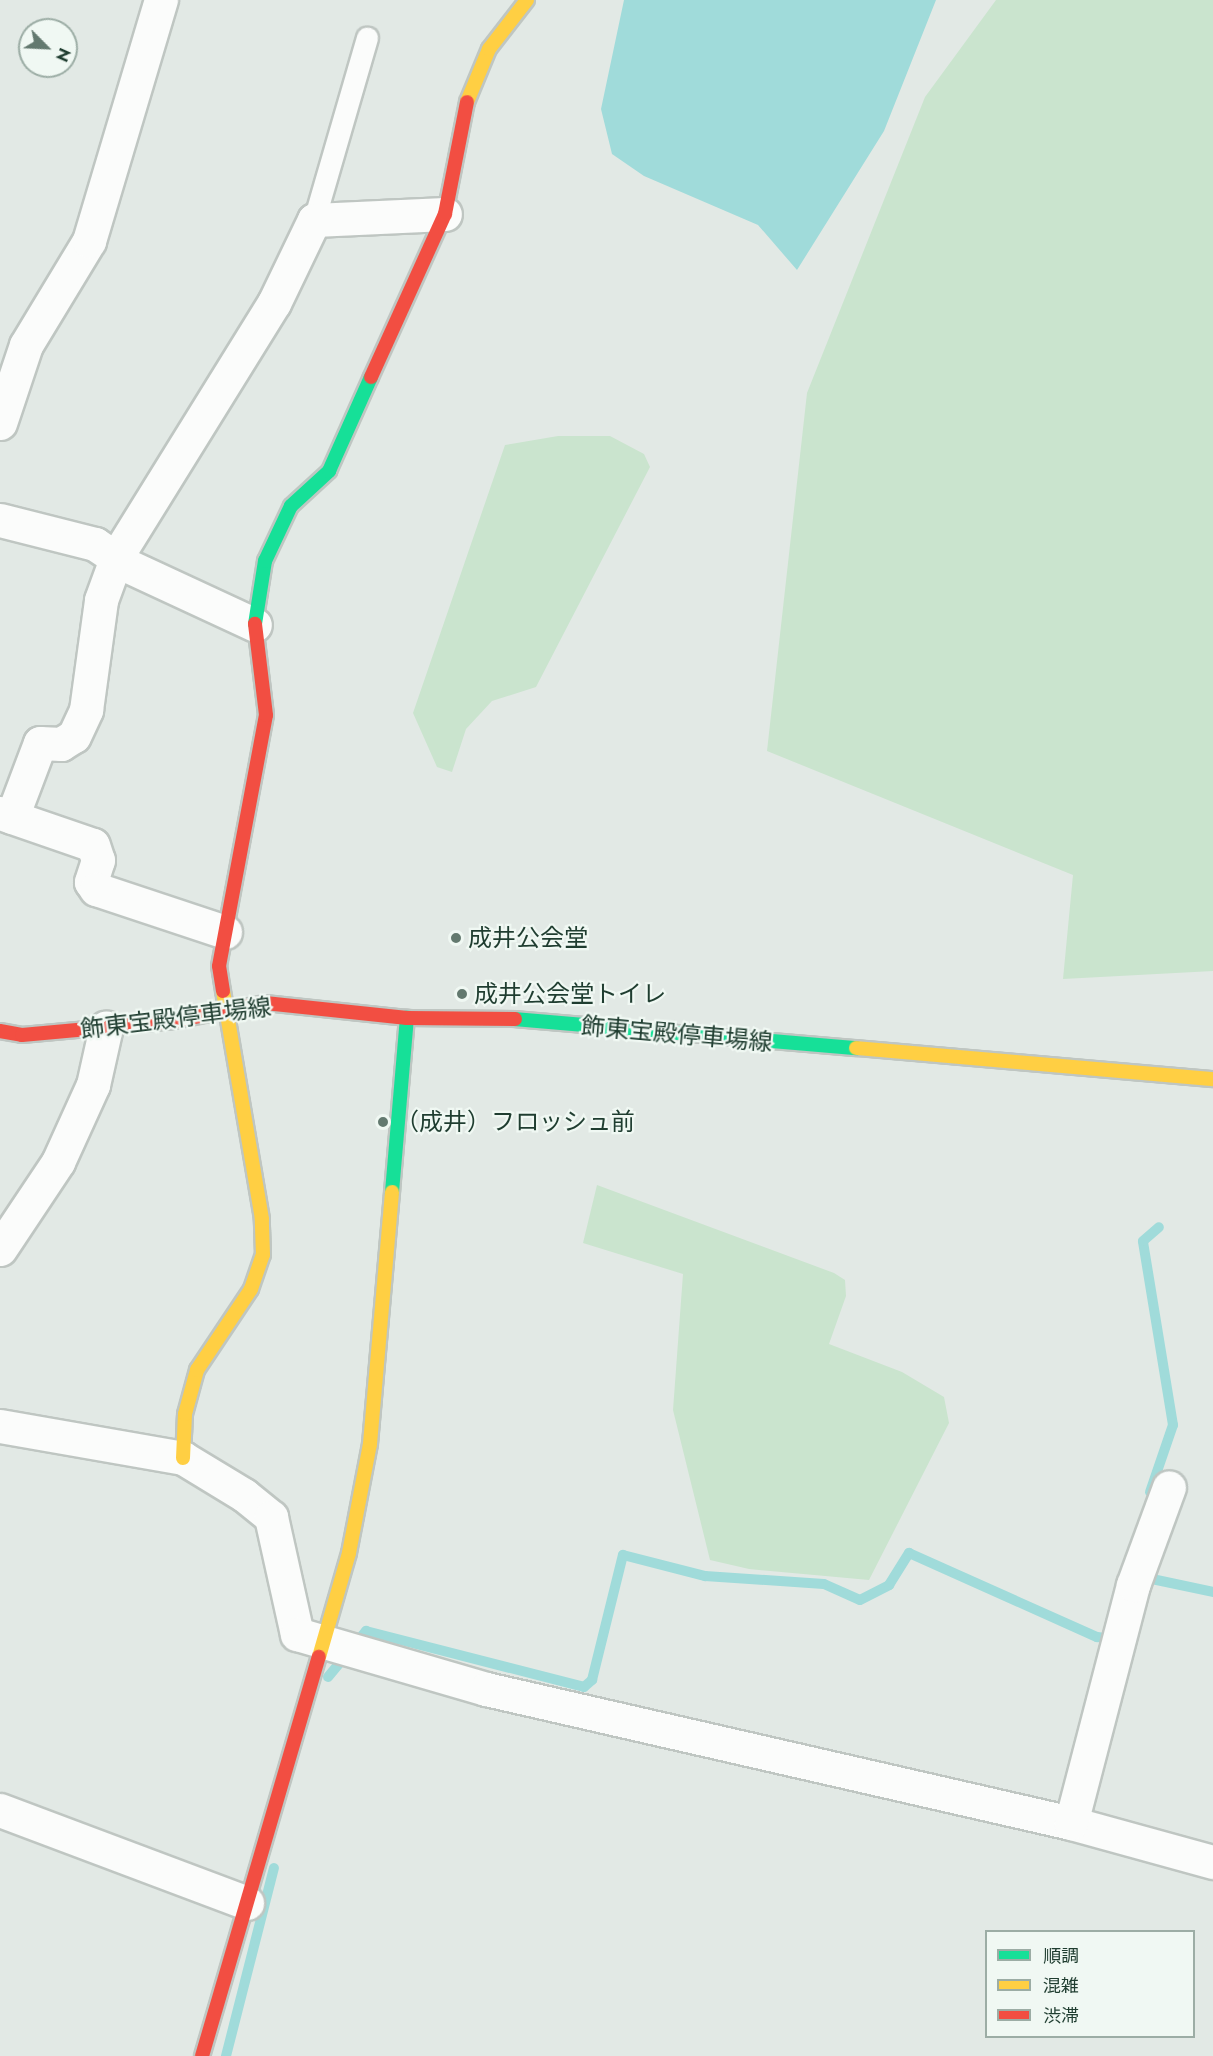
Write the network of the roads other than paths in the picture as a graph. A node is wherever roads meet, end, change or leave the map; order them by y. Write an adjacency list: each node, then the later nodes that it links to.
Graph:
1 (161, 0): 6 (street)
2 (527, 0): 4 (street)
3 (367, 38): 5 (lane)
4 (445, 214): 5 (street); 9 (street)
5 (314, 220): 8 (street)
6 (0, 423)
7 (0, 519): 8 (street)
8 (117, 556): 9 (street); 10 (street)
9 (255, 626): 11 (street)
10 (6, 815): 11 (street)
11 (225, 932): 12 (street)
12 (222, 1009): 13 (street, 飾東宝殿停車場線); 14 (street, 飾東宝殿停車場線); 19 (street)
13 (407, 1018): 16 (street, 飾東宝殿停車場線); 21 (street)
14 (106, 1027): 15 (street, 飾東宝殿停車場線); 17 (street)
15 (0, 1031)
16 (1213, 1079)
17 (0, 1249)
18 (0, 1426): 19 (street)
19 (183, 1458): 21 (street)
20 (1168, 1490): 23 (street)
21 (328, 1641): 23 (street); 25 (street)
22 (0, 1810): 25 (street)
23 (1071, 1823): 24 (street)
24 (1213, 1862)
25 (247, 1903): 26 (street)
26 (202, 2056)

